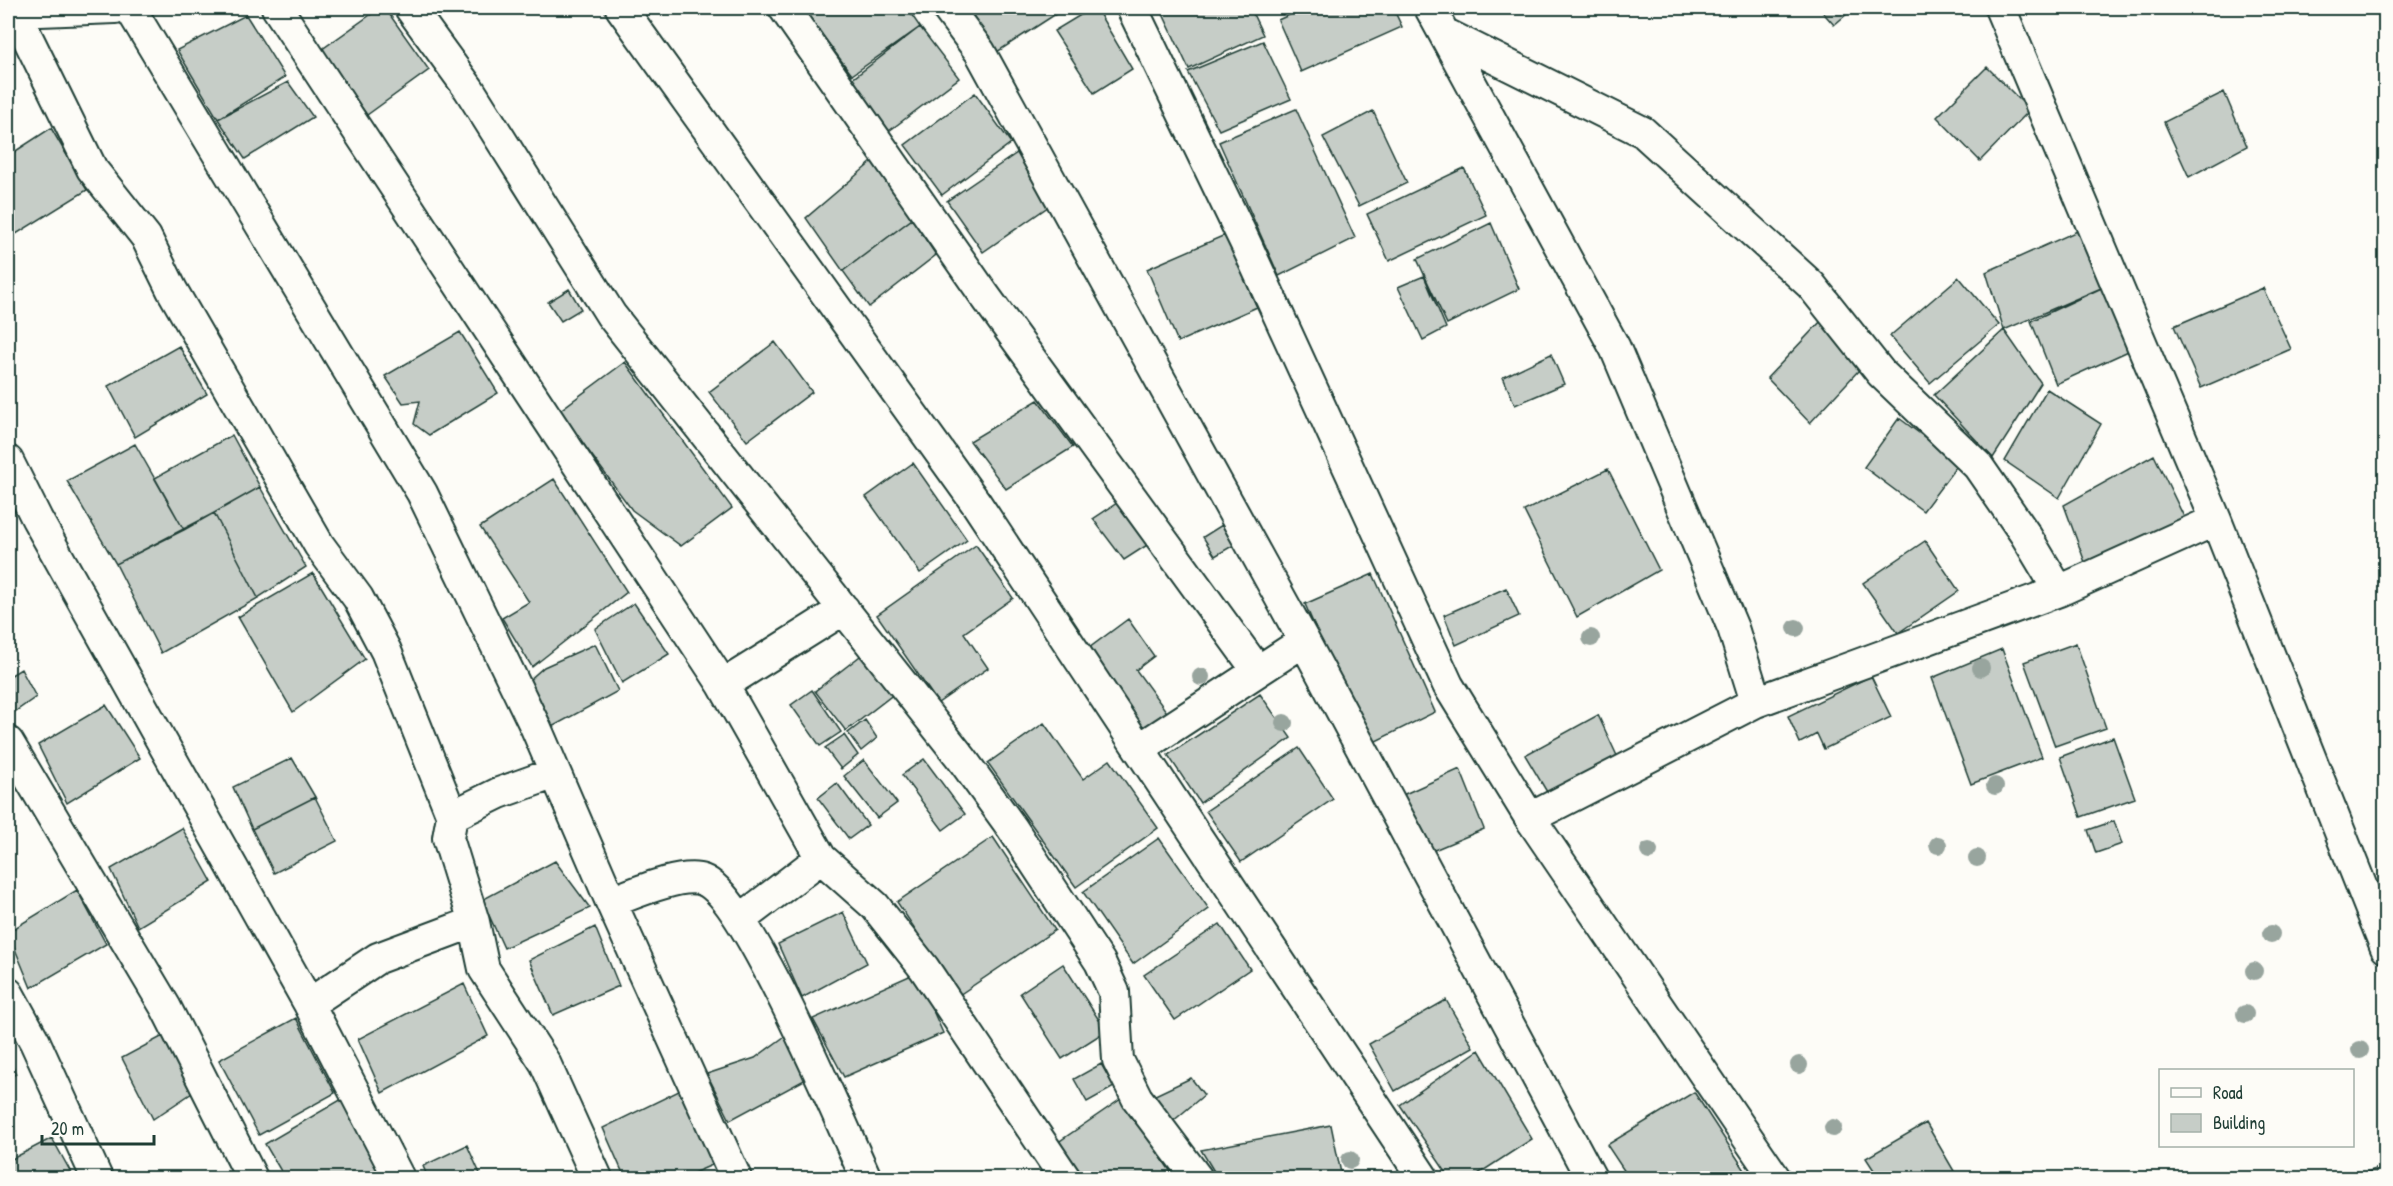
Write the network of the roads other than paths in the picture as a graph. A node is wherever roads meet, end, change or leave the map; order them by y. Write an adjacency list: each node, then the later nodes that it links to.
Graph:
1 (115, 8): 11 (street)
2 (130, 8): 23 (street)
3 (277, 8): 19 (street)
4 (410, 8): 16 (street)
5 (621, 8): 22 (street)
6 (784, 8): 18 (street)
7 (947, 8): 17 (street)
8 (1132, 8): 25 (street)
9 (1430, 8): 12 (street)
10 (2000, 8): 14 (street)
11 (11, 11): 24 (street)
12 (1446, 34): 15 (street); 20 (street)
13 (8, 461): 32 (street)
14 (2216, 520): 15 (street); 30 (street)
15 (2059, 591): 20 (street)
16 (844, 609): 19 (street); 40 (street)
17 (1304, 641): 18 (street); 42 (street)
18 (1257, 670): 22 (street)
19 (723, 685): 26 (street)
20 (1756, 702): 25 (street)
21 (8, 742): 33 (street)
22 (1139, 749): 41 (street)
23 (555, 773): 24 (street); 27 (street)
24 (452, 816): 29 (street)
25 (1530, 818): 43 (street)
26 (821, 858): 28 (street); 39 (street)
27 (611, 902): 28 (street); 37 (street)
28 (741, 919): 38 (street)
29 (474, 922): 32 (street); 36 (street)
30 (2385, 948)
31 (8, 993): 34 (street)
32 (309, 1004): 35 (street)
33 (243, 1176)
34 (97, 1179)
35 (399, 1179)
36 (597, 1179)
37 (736, 1179)
38 (866, 1179)
39 (1065, 1179)
40 (1197, 1179)
41 (1423, 1179)
42 (1591, 1179)
43 (1775, 1179)

